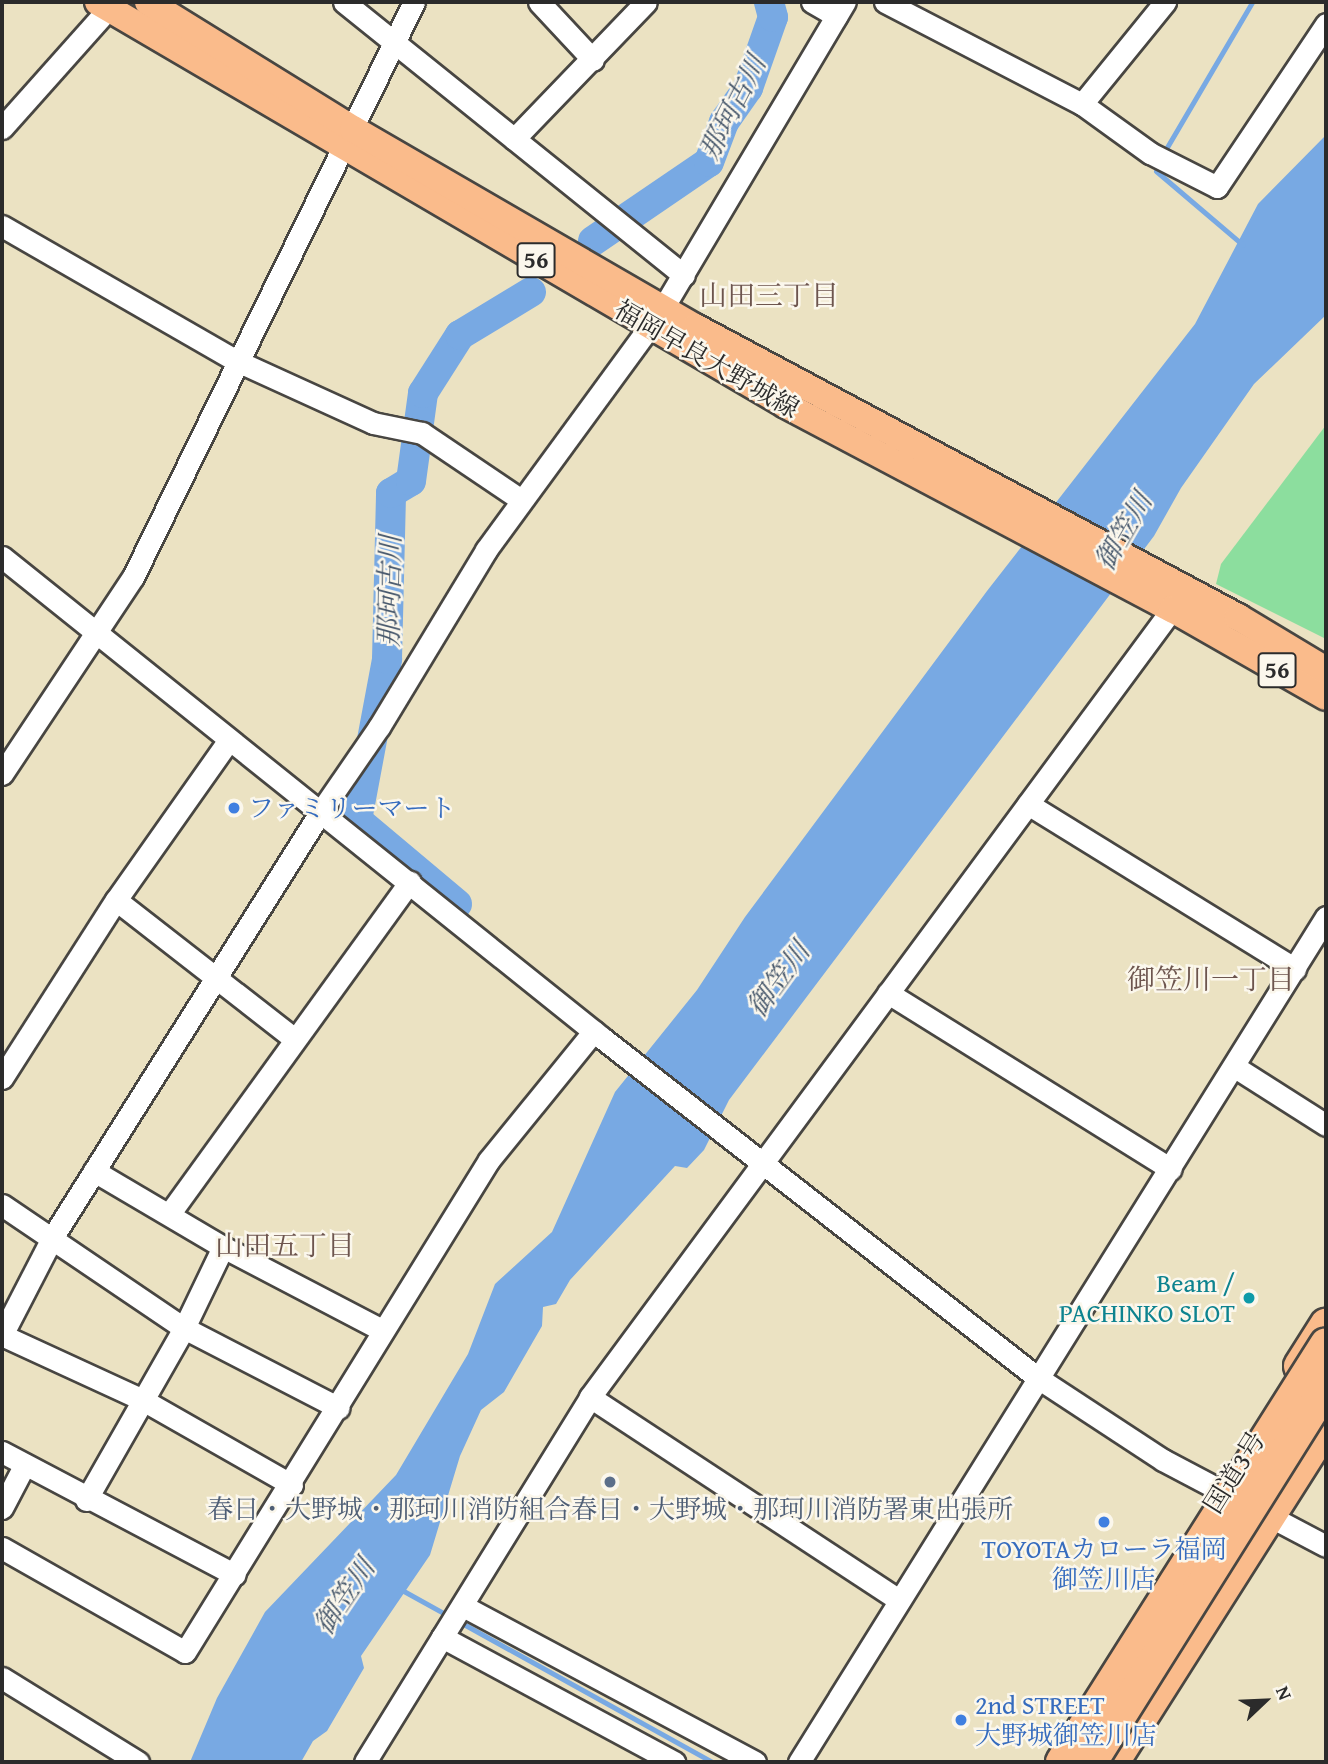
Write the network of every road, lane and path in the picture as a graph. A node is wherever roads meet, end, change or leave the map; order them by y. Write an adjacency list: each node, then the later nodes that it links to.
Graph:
1 (148, 2): 16 (main road, 福岡早良大野城線 / 56)
2 (345, 2): 12 (street)
3 (414, 2): 12 (street)
4 (539, 2): 13 (street)
5 (646, 2): 13 (street)
6 (812, 2): 10 (street)
7 (885, 2): 14 (street)
8 (1166, 2): 14 (street)
9 (104, 5): 15 (street); 16 (main road, 福岡早良大野城線 / 56)
10 (841, 9): 19 (street)
11 (1326, 24): 14 (street)
12 (395, 43): 16 (street); 17 (street)
13 (593, 60): 17 (street)
14 (1082, 104)
15 (2, 128)
16 (349, 139): 20 (main road, 福岡早良大野城線 / 56); 21 (street)
17 (514, 139): 19 (street)
18 (2, 226): 21 (street)
19 (684, 275): 20 (street)
20 (657, 317): 22 (street); 23 (main road, 福岡早良大野城線 / 56)
21 (236, 361): 22 (street); 26 (street)
22 (520, 499): 32 (street)
23 (988, 499): 25 (main road, 福岡早良大野城線 / 56); 27 (main road, 福岡早良大野城線 / 56)
24 (2, 557): 26 (street)
25 (1172, 609): 28 (main road, 福岡早良大野城線 / 56); 31 (street)
26 (97, 634): 29 (street); 30 (street)
27 (1326, 670)
28 (1326, 698)
29 (229, 740): 32 (street); 34 (street)
30 (2, 774)
31 (1028, 804): 36 (street); 38 (street)
32 (321, 811): 33 (street); 37 (street)
33 (410, 882): 39 (street); 40 (street)
34 (116, 900): 37 (street); 42 (street)
35 (1326, 917): 36 (street)
36 (1295, 969): 41 (street)
37 (217, 978): 40 (street); 46 (street)
38 (888, 993): 44 (street); 45 (street)
39 (598, 1034): 44 (street); 53 (street)
40 (293, 1038): 48 (street)
41 (1235, 1067): 43 (street); 45 (street)
42 (2, 1078)
43 (1326, 1125)
44 (757, 1157): 56 (street); 58 (street)
45 (1171, 1169): 56 (street)
46 (94, 1171): 48 (street); 49 (street)
47 (2, 1205): 49 (street)
48 (170, 1213): 50 (street)
49 (52, 1238): 52 (street); 54 (street)
50 (223, 1247): 52 (street); 53 (street)
51 (1326, 1325): 65 (highway, 国道3号)
52 (184, 1328): 59 (street); 60 (street)
53 (382, 1330): 60 (street)
54 (2, 1335): 59 (street)
55 (1326, 1344): 82 (highway, bridge)
56 (1038, 1378): 65 (street); 72 (street)
57 (1326, 1388): 83 (highway, bridge)
58 (590, 1397): 72 (street); 73 (street)
59 (143, 1400): 64 (street); 66 (street)
60 (339, 1408): 64 (street)
61 (1326, 1426): 68 (highway, 国道3号)
62 (2, 1452): 63 (street)
63 (24, 1466): 66 (street); 67 (street)
64 (292, 1485): 71 (street)
65 (1221, 1493): 68 (street); 81 (highway, 国道3号)
66 (86, 1500): 71 (street)
67 (2, 1508)
68 (1269, 1518): 69 (street); 84 (highway, 国道3号)
69 (1326, 1546)
70 (2, 1548): 71 (street)
71 (235, 1575)
72 (899, 1600): 80 (street)
73 (463, 1606): 74 (street); 79 (street)
74 (442, 1637): 77 (street); 78 (street)
75 (2, 1678): 76 (street)
76 (138, 1762)
77 (365, 1762)
78 (674, 1762)
79 (755, 1762)
80 (799, 1762)
81 (1053, 1762)
82 (1062, 1762)
83 (1091, 1762)
84 (1113, 1762)

